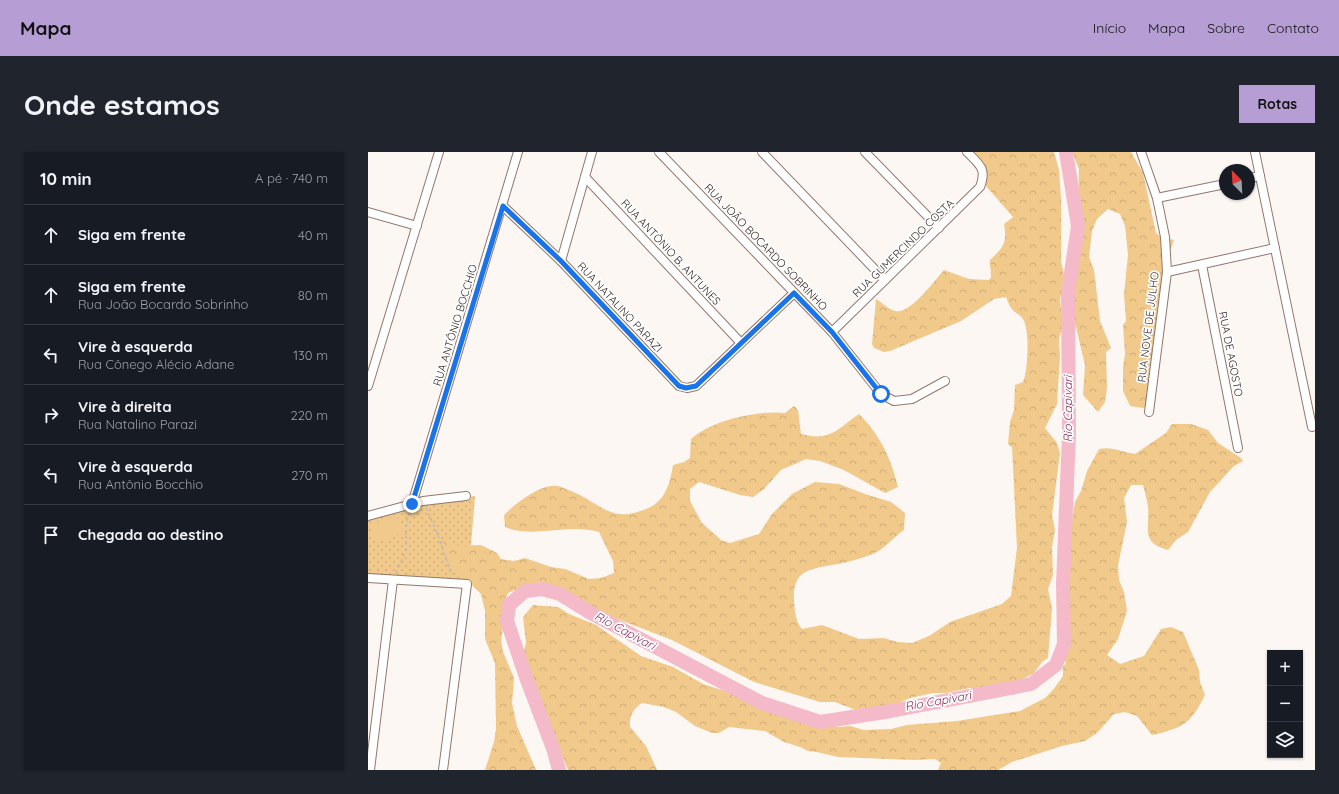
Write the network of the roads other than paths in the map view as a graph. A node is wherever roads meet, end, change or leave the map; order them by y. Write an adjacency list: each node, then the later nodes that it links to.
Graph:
1 (439, 152): 17 (street)
2 (518, 152): 15 (street, RUA ANTÔNIO BOCCHIO)
3 (592, 152): 11 (street)
4 (658, 152): 24 (street, RUA JOÃO BOCARDO SOBRINHO)
5 (762, 152): 23 (street)
6 (865, 152): 18 (street)
7 (967, 152): 18 (street, RUA GUMERCINDO COSTA)
8 (1141, 152): 14 (street, RUA NOVE DE JULHO)
9 (1255, 152): 10 (street)
10 (1260, 176): 12 (street); 19 (street)
11 (585, 177): 20 (street); 26 (street, RUA ANTÔNIO B. ANTUNES)
12 (1255, 177)
13 (1219, 185): 14 (street)
14 (1157, 198): 22 (street, RUA NOVE DE JULHO)
15 (503, 206): 20 (street, RUA NATALINO PARAZI); 33 (street, RUA ANTÔNIO BOCCHIO)
16 (368, 212): 17 (street)
17 (417, 226): 28 (street)
18 (939, 228): 23 (street, RUA GUMERCINDO COSTA)
19 (1275, 248): 21 (street); 30 (street)
20 (561, 261): 26 (street, RUA NATALINO PARAZI)
21 (1202, 264): 22 (street); 31 (street, RUA DE AGOSTO)
22 (1167, 272): 29 (street, RUA NOVE DE JULHO)
23 (885, 280): 25 (street, RUA GUMERCINDO COSTA)
24 (794, 293): 25 (street, RUA JOÃO BOCARDO SOBRINHO); 26 (street)
25 (832, 332): 27 (street, RUA JOÃO BOCARDO SOBRINHO)
26 (741, 343)
27 (945, 381)
28 (368, 386)
29 (1149, 412)
30 (1312, 427)
31 (1238, 448)
32 (466, 496): 33 (street)
33 (412, 504): 34 (street)
34 (368, 516)
35 (368, 578): 36 (street)
36 (393, 580): 37 (street); 38 (street)
37 (370, 770)
38 (443, 770)

